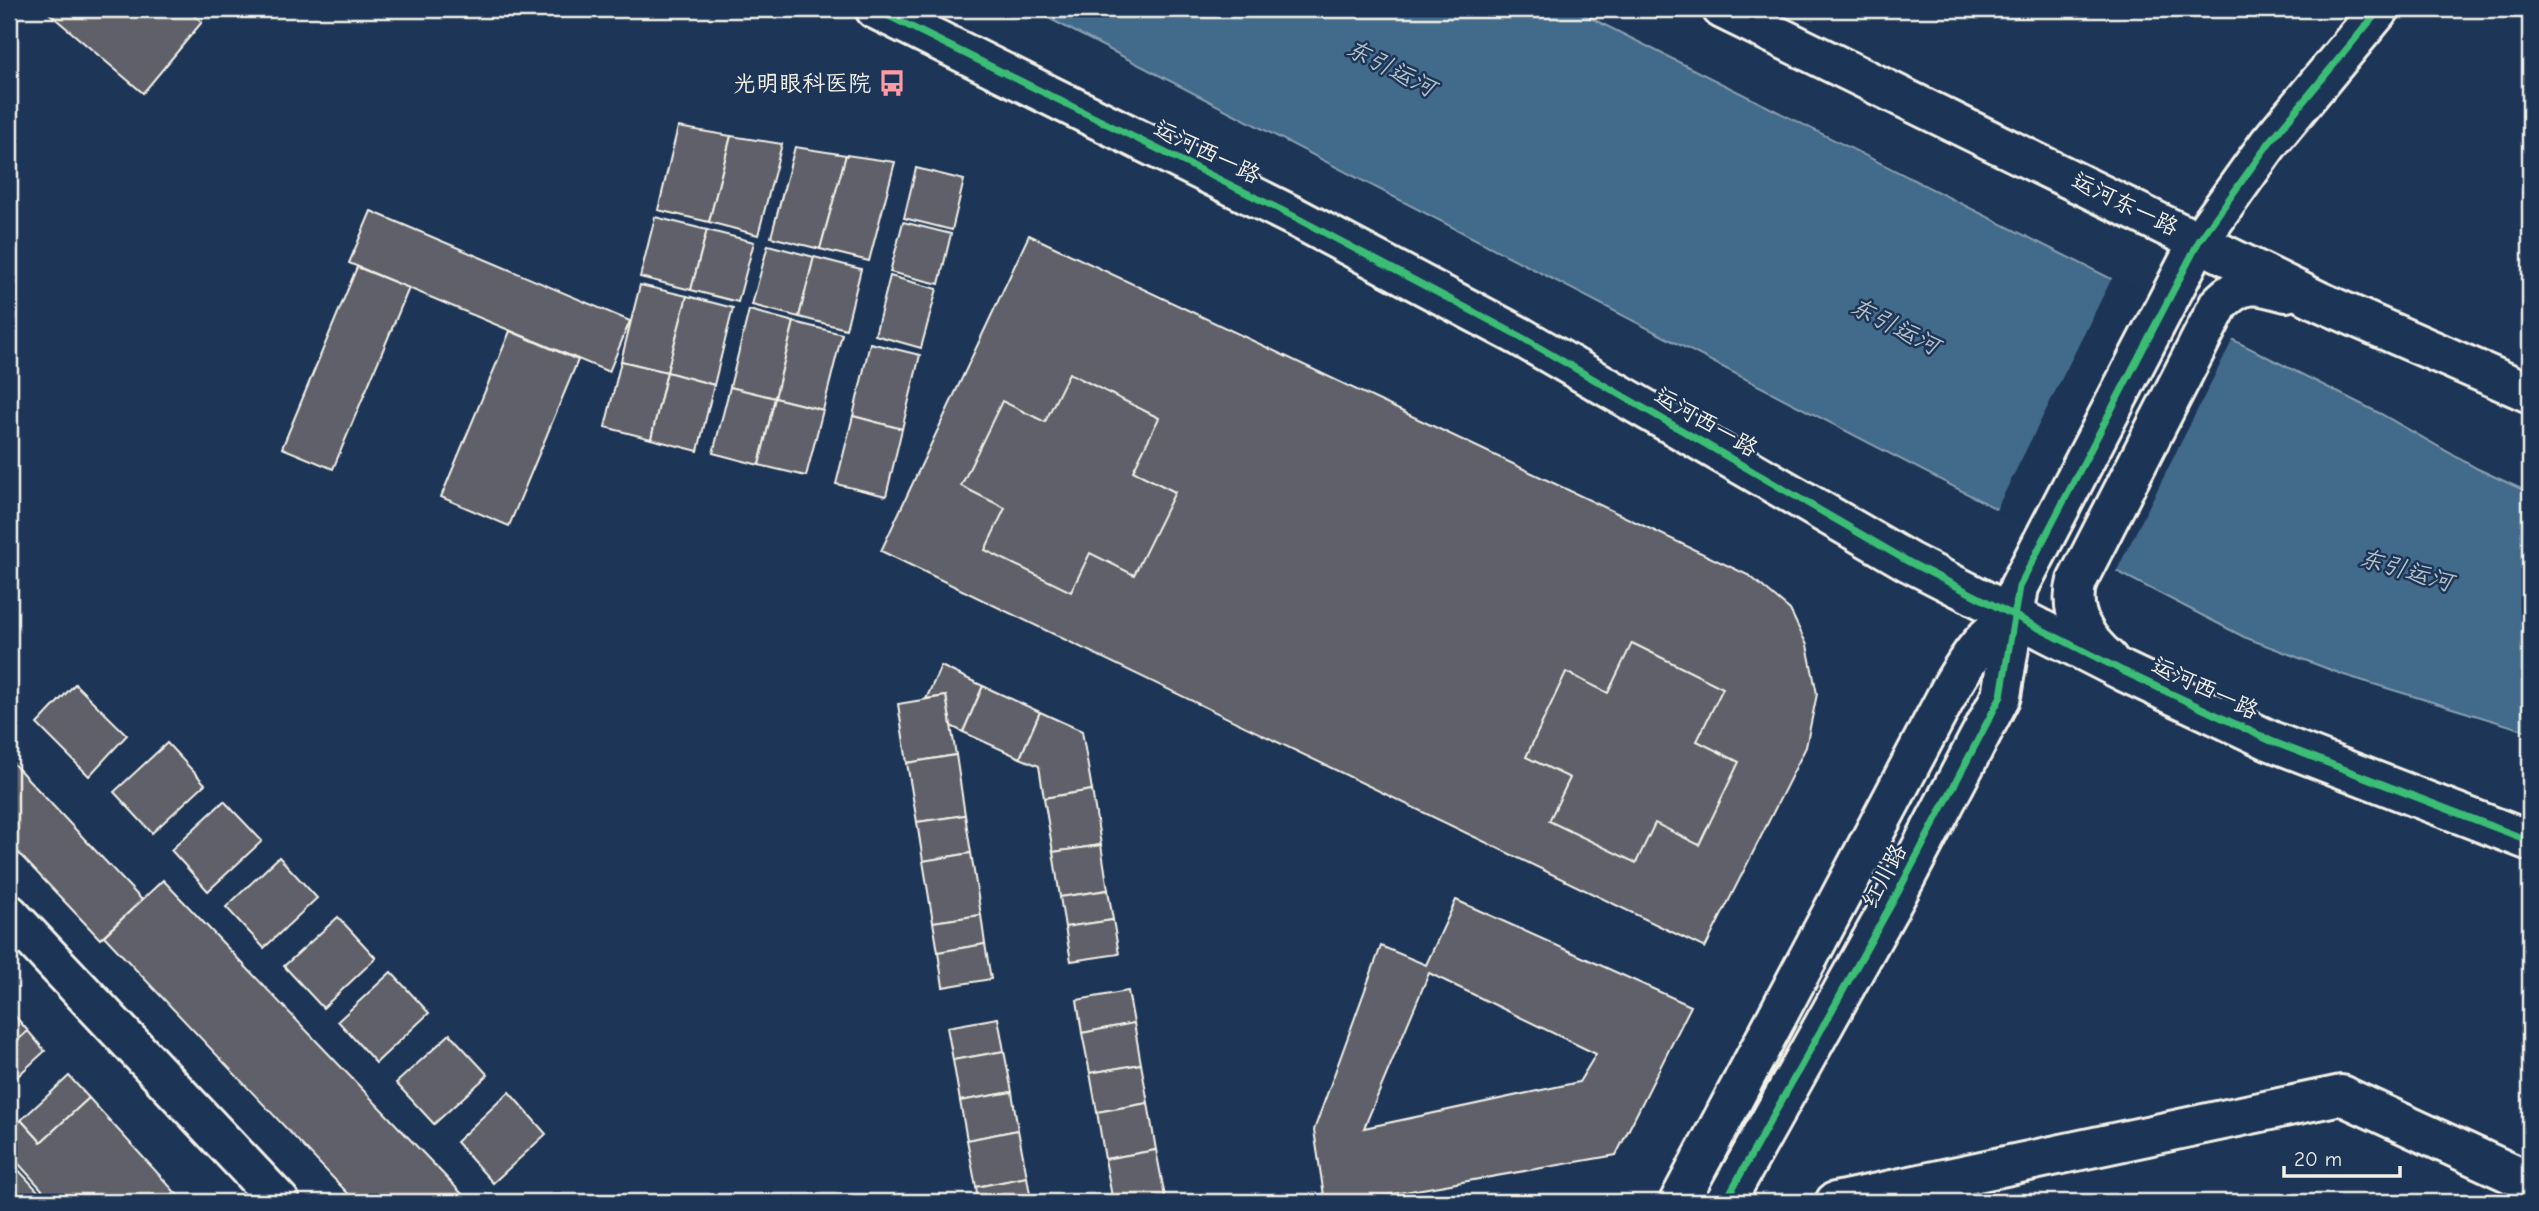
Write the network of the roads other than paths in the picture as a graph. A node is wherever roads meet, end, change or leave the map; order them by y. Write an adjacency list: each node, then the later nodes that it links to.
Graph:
1 (875, 9): 7 (street, 运河西一路)
2 (1722, 9): 4 (street, 运河东一路)
3 (2380, 9): 4 (street, 红川路)
4 (2199, 241): 5 (street, 运河东一路); 7 (street, 红川路)
5 (2321, 302): 6 (street, 运河东一路); 8 (street)
6 (2530, 393)
7 (2014, 615): 8 (street, 运河西一路); 13 (street, 红川路); 14 (street, 红川路)
8 (2123, 671): 9 (street, 运河西一路)
9 (2530, 841)
10 (9, 914): 12 (street)
11 (2530, 1182): 15 (street)
12 (280, 1202)
13 (1679, 1202)
14 (1725, 1202)
15 (1835, 1202)

